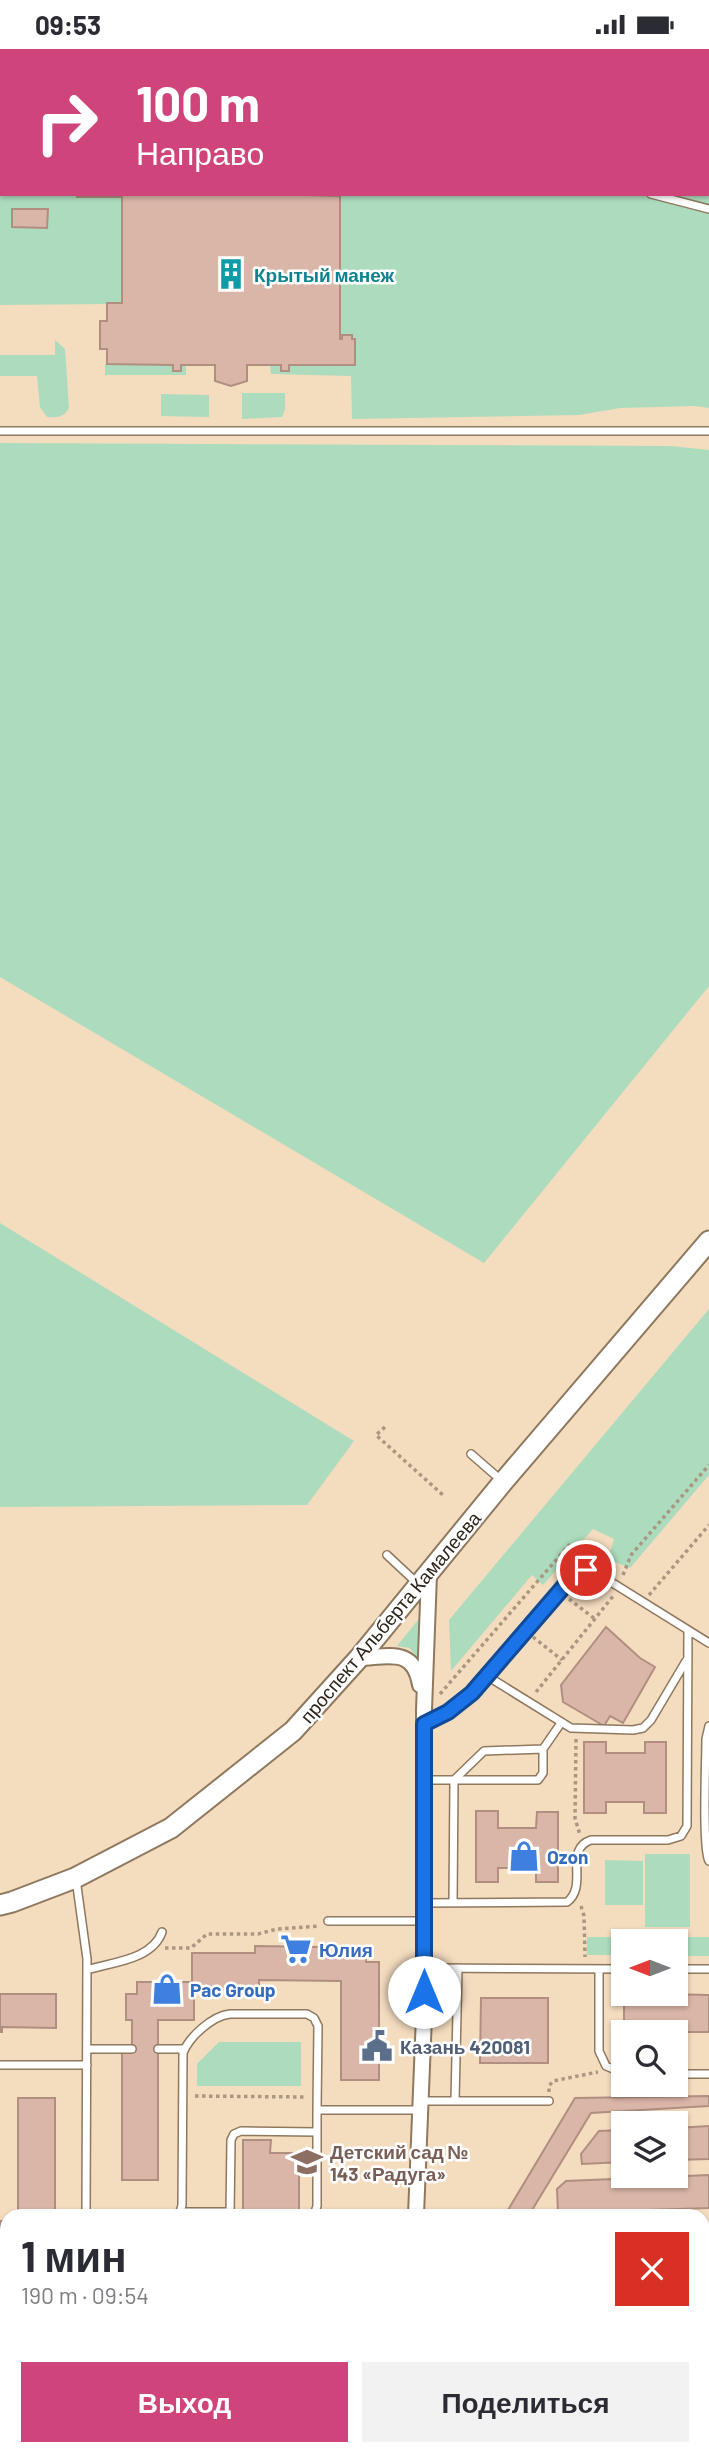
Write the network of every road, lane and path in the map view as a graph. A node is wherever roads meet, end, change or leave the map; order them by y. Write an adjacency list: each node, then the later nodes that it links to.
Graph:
1 (659, 196): 2 (lane)
2 (709, 209)
3 (0, 431): 4 (lane)
4 (709, 431)
5 (709, 1241): 9 (main road, проспект Альберта Камалеева)
6 (384, 1427): 10 (path)
7 (471, 1454): 9 (lane)
8 (709, 1465): 14 (path)
9 (503, 1482): 13 (main road, проспект Альберта Камалеева)
10 (444, 1496)
11 (709, 1525): 16 (path)
12 (387, 1555): 13 (lane)
13 (424, 1580): 21 (main road, проспект Альберта Камалеева); 26 (street)
14 (620, 1588): 15 (lane); 16 (lane); 17 (path)
15 (560, 1591): 17 (path); 19 (lane)
16 (643, 1602): 18 (lane)
17 (595, 1619): 22 (path)
18 (688, 1630): 20 (lane); 23 (lane)
19 (526, 1631): 22 (path); 24 (lane)
20 (709, 1643)
21 (359, 1658): 26 (street); 36 (main road, проспект Альберта Камалеева)
22 (562, 1660): 25 (path)
23 (687, 1660): 29 (lane); 34 (lane)
24 (486, 1677): 25 (lane); 26 (lane)
25 (528, 1702): 27 (lane)
26 (424, 1717): 32 (street)
27 (561, 1723): 29 (lane); 31 (lane)
28 (709, 1726): 30 (lane)
29 (576, 1730): 34 (path)
30 (708, 1747): 35 (lane)
31 (543, 1749): 33 (lane); 33 (lane)
32 (424, 1780): 33 (lane); 38 (street)
33 (454, 1780): 39 (lane)
34 (583, 1843): 37 (lane)
35 (709, 1861)
36 (75, 1878): 40 (main road, проспект Альберта Камалеева); 52 (lane)
37 (575, 1894): 39 (lane); 47 (path)
38 (424, 1903): 39 (lane); 42 (street)
39 (453, 1903)
40 (0, 1905)
41 (328, 1921): 42 (lane); 44 (path)
42 (424, 1921): 45 (street)
43 (162, 1932): 44 (lane)
44 (153, 1948): 52 (lane)
45 (424, 1968): 46 (lane); 66 (street)
46 (458, 1968): 47 (lane); 64 (lane)
47 (584, 1969): 48 (lane)
48 (599, 1969): 49 (lane); 59 (lane)
49 (611, 1969)
50 (688, 1969): 51 (lane)
51 (709, 1969)
52 (87, 1970): 53 (lane)
53 (87, 2049): 54 (lane); 58 (lane)
54 (132, 2049)
55 (158, 2049): 56 (lane)
56 (184, 2049): 62 (lane); 63 (lane)
57 (0, 2065): 58 (lane)
58 (87, 2065): 69 (lane)
59 (611, 2070): 65 (path)
60 (688, 2074): 61 (lane)
61 (709, 2074)
62 (182, 2096): 63 (path); 70 (lane)
63 (317, 2097): 67 (lane)
64 (455, 2101): 65 (lane); 66 (lane)
65 (549, 2101)
66 (420, 2105): 67 (lane); 73 (street)
67 (317, 2109): 68 (lane)
68 (317, 2132): 71 (lane); 72 (lane)
69 (86, 2209)
70 (180, 2209)
71 (230, 2209)
72 (316, 2209)
73 (416, 2209)

